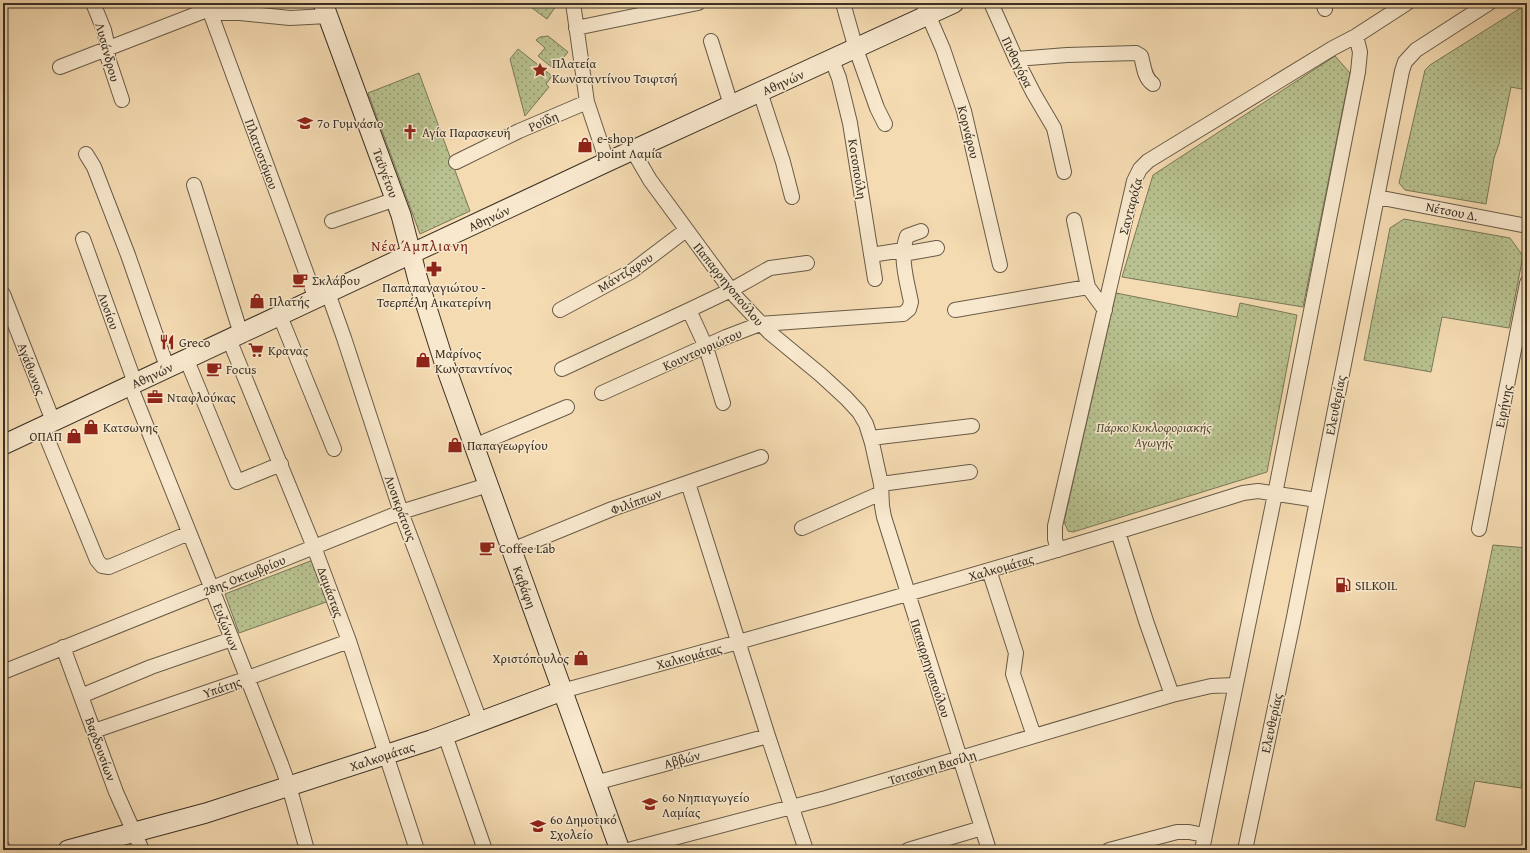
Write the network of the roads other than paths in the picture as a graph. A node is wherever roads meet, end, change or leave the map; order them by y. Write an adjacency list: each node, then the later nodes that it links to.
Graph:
1 (93, 3): 16 (street, Λυσάνδρου)
2 (225, 3): 12 (street)
3 (573, 3): 13 (street)
4 (698, 3): 13 (street)
5 (843, 3): 17 (street)
6 (954, 3): 10 (street, Αθηνών)
7 (991, 3): 18 (street, Πυθαγόρα)
8 (1407, 3): 14 (street, Σανταρόζα)
9 (1489, 3): 34 (street, Ελευθερίας)
10 (926, 9): 17 (street, Αθηνών); 47 (street, Κορνάρου)
11 (326, 10): 12 (street); 35 (street, Ταϋγέτου)
12 (210, 11): 16 (street); 53 (street, Πλατυστόμου)
13 (576, 28): 24 (street)
14 (1356, 36): 57 (street, Σανταρόζα); 81 (street)
15 (711, 41): 25 (street)
16 (108, 48): 20 (street); 23 (street, Λυσάνδρου)
17 (856, 49): 19 (street, Αθηνών); 26 (street)
18 (1016, 59): 21 (street); 31 (street, Πυθαγόρα)
19 (832, 60): 22 (street, Αθηνών); 45 (street, Κοτοπούλη)
20 (60, 66)
21 (1153, 84)
22 (760, 92): 25 (street, Αθηνών); 33 (street)
23 (122, 100)
24 (587, 102): 29 (street, Ροϊδη); 30 (street)
25 (732, 105): 27 (street, Αθηνών)
26 (885, 124)
27 (632, 151): 30 (street, Αθηνών); 39 (street, Παπαρρηγοπούλου)
28 (86, 154): 63 (street)
29 (456, 162)
30 (607, 162): 44 (street, Αθηνών)
31 (1064, 172)
32 (194, 185): 60 (street, Δαμάστας)
33 (792, 197)
34 (1377, 197): 38 (street, Νέτσου Δ.); 82 (street, Ελευθερίας)
35 (396, 199): 37 (street); 44 (street, Ταϋγέτου)
36 (1074, 220): 50 (street)
37 (332, 221)
38 (1527, 226)
39 (686, 230): 51 (street, Παπαρρηγοπούλου); 54 (street, Μάντζαρου)
40 (921, 231): 43 (street)
41 (83, 239): 65 (street, Λυσίου)
42 (937, 248): 43 (street)
43 (903, 252): 45 (street); 59 (street, Κουντουριώτου)
44 (411, 254): 53 (street, Αθηνών); 73 (street, Καβάφη)
45 (871, 255): 48 (street, Κοτοπούλη)
46 (807, 263): 51 (street)
47 (1000, 265)
48 (875, 279)
49 (1527, 283): 85 (street, Ειρήνης)
50 (1088, 287): 56 (street); 57 (street)
51 (730, 290): 55 (street); 59 (street, Παπαρρηγοπούλου)
52 (3, 295): 69 (street, Αγάθωνος)
53 (322, 296): 58 (street, Αθηνών); 83 (street, Λυσικράτους)
54 (560, 310)
55 (689, 310): 61 (street); 64 (street)
56 (956, 310)
57 (1105, 310): 90 (street, Σανταρόζα)
58 (280, 316): 60 (street, Αθηνών); 74 (street)
59 (760, 324): 61 (street, Κουντουριώτου); 71 (street, Παπαρρηγοπούλου)
60 (235, 336): 62 (street, Αθηνών); 76 (street, Δαμάστας)
61 (706, 347): 66 (street, Κουντουριώτου); 67 (street)
62 (186, 358): 63 (street, Αθηνών); 76 (street)
63 (168, 367): 65 (street, Αθηνών)
64 (562, 369)
65 (133, 384): 69 (street, Αθηνών); 87 (street, Ευζώνων)
66 (602, 393)
67 (723, 403)
68 (567, 407): 73 (street)
69 (47, 424): 72 (street, Αθηνών); 87 (street, Αγάθωνος)
70 (972, 426): 71 (street)
71 (871, 438): 80 (street, Παπαρρηγοπούλου)
72 (3, 445)
73 (474, 446): 79 (street, Καβάφη)
74 (334, 449)
75 (761, 457): 78 (street, Φιλίππων)
76 (281, 464): 88 (street, Δαμάστας)
77 (970, 472): 80 (street)
78 (688, 483): 89 (street, Φιλίππων); 96 (street)
79 (488, 485): 83 (street, 28ης Οκτωβρίου); 89 (street, Καβάφη)
80 (881, 488): 84 (street); 93 (street, Παπαρρηγοπούλου)
81 (1275, 494): 82 (street, Χαλκομάτας); 86 (street, Χαλκομάτας); 100 (street)
82 (1317, 500): 129 (street, Ελευθερίας)
83 (402, 512): 88 (street, 28ης Οκτωβρίου); 104 (street, Λυσικράτους)
84 (802, 528)
85 (1479, 529)
86 (1118, 532): 90 (street, Χαλκομάτας); 102 (street)
87 (189, 533): 92 (street, Ευζώνων)
88 (314, 547): 92 (street, 28ης Οκτωβρίου); 95 (street, Δαμάστας)
89 (512, 550): 101 (street, Καβάφη)
90 (1058, 550): 91 (street, Χαλκομάτας)
91 (989, 570): 93 (street, Χαλκομάτας); 108 (street)
92 (211, 589): 94 (street, Ευζώνων); 97 (street, 28ης Οκτωβρίου)
93 (908, 594): 96 (street, Χαλκομάτας); 110 (street, Παπαρρηγοπούλου)
94 (232, 638): 99 (street, Ευζώνων); 103 (street)
95 (349, 640): 99 (street, Υπάτης); 109 (street, Δαμάστας)
96 (738, 642): 101 (street, Χαλκομάτας); 107 (street)
97 (63, 647): 98 (street, 28ης Οκτωβρίου); 103 (street, Βαρδουσίων)
98 (3, 672)
99 (248, 678): 105 (street, Υπάτης); 112 (street, Ευζώνων)
100 (1235, 685): 102 (street, Τσιτσάνη Βασίλη); 116 (street)
101 (562, 691): 104 (street, Χαλκομάτας); 111 (street, Καβάφη)
102 (1172, 695): 108 (street, Τσιτσάνη Βασίλη)
103 (81, 696): 105 (street, Βαρδουσίων)
104 (480, 722): 106 (street, Χαλκομάτας)
105 (94, 731): 115 (street, Βαρδουσίων)
106 (445, 735): 109 (street, Χαλκομάτας); 121 (street)
107 (768, 736): 111 (street, Αββών); 113 (street)
108 (1034, 736): 110 (street, Τσιτσάνη Βασίλη)
109 (387, 754): 112 (street, Χαλκομάτας); 120 (street, Δαμάστας)
110 (960, 759): 113 (street, Τσιτσάνη Βασίλη); 114 (street, Παπαρρηγοπούλου)
111 (595, 783): 122 (street, Καβάφη)
112 (289, 786): 115 (street, Χαλκομάτας); 119 (street, Ευζώνων)
113 (792, 808): 123 (street, Τσιτσάνη Βασίλη); 124 (street)
114 (982, 828): 125 (street); 126 (street, Παπαρρηγοπούλου)
115 (134, 832): 117 (street, Χαλκομάτας); 118 (street, Βαρδουσίων)
116 (1204, 836): 127 (street); 128 (street)
117 (68, 850)
118 (142, 850)
119 (307, 850)
120 (417, 850)
121 (485, 850)
122 (620, 850)
123 (628, 850)
124 (806, 850)
125 (908, 850)
126 (989, 850)
127 (1109, 850)
128 (1202, 850)
129 (1244, 850)

